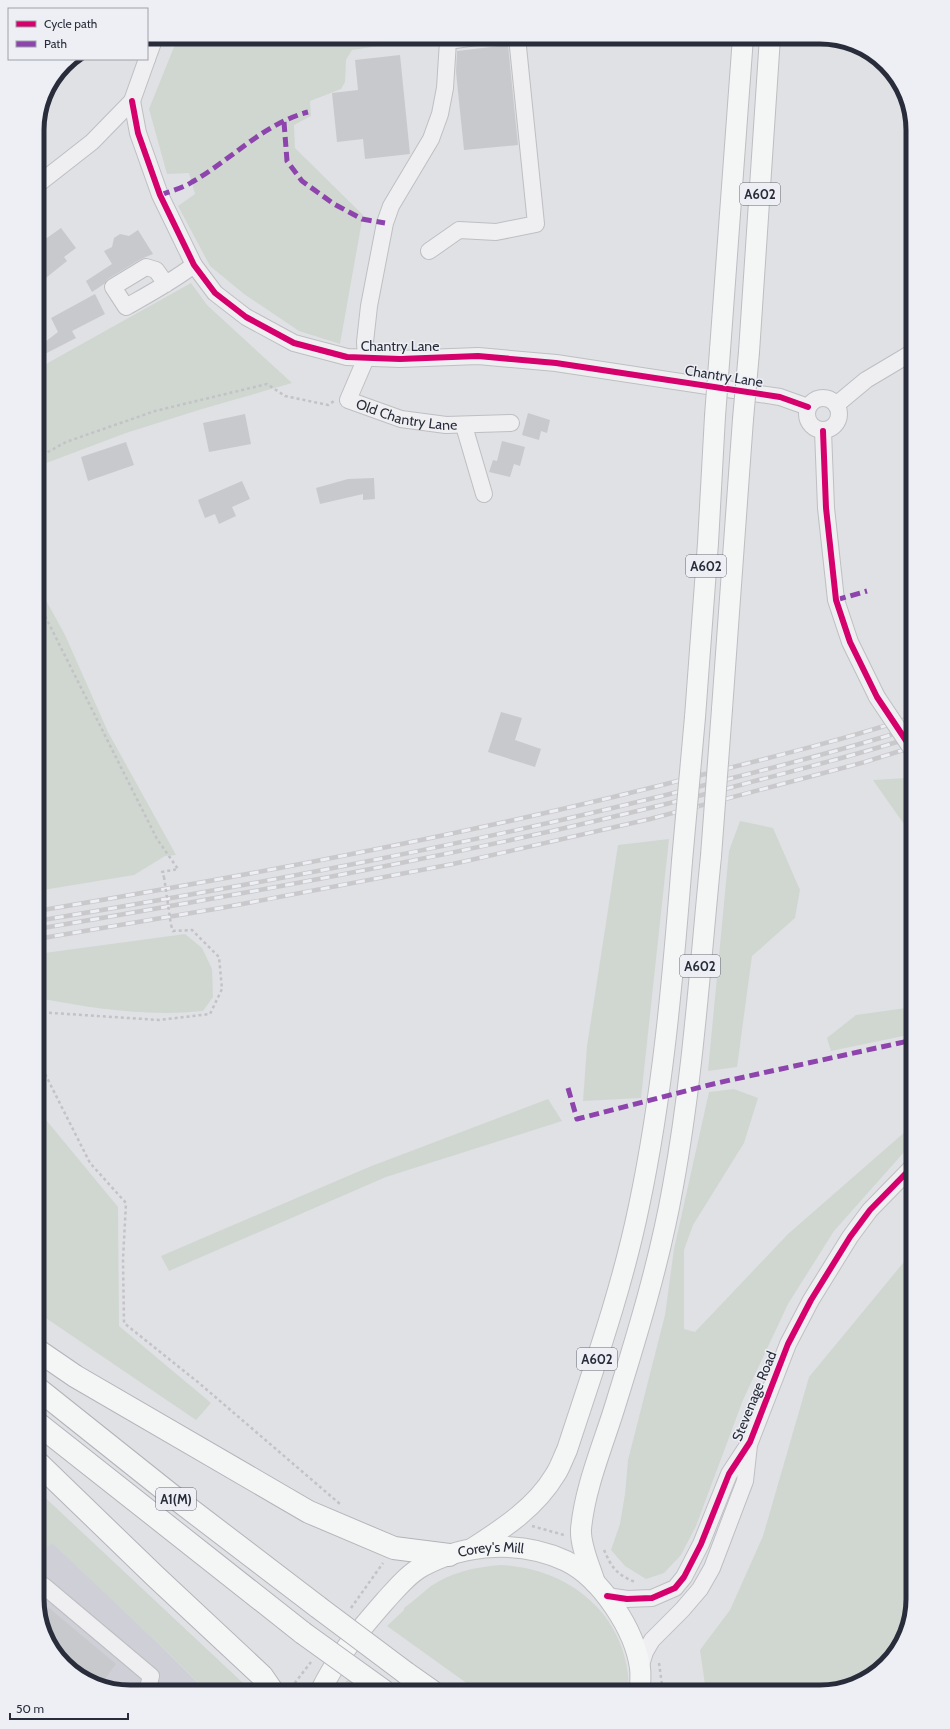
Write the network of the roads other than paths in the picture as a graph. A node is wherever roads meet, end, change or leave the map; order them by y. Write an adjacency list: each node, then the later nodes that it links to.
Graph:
1 (152, 44): 6 (street)
2 (448, 44): 14 (street)
3 (518, 44): 10 (street)
4 (742, 44): 28 (main road, A602, bridge)
5 (770, 44): 31 (main road, A602, bridge)
6 (148, 56)
7 (147, 60): 8 (street)
8 (132, 101): 9 (street); 11 (street, Chantry Lane)
9 (44, 180)
10 (429, 251)
11 (194, 265): 12 (street); 14 (street, Chantry Lane)
12 (166, 284)
13 (906, 356): 15 (street)
14 (366, 358): 16 (street, Chantry Lane); 18 (street, Old Chantry Lane)
15 (836, 405): 16 (street); 19 (street)
16 (808, 407): 19 (street)
17 (511, 423): 18 (street)
18 (464, 426): 20 (street)
19 (823, 431): 21 (street, bridge)
20 (484, 494)
21 (906, 741)
22 (906, 1173): 26 (street, Stevenage Road)
23 (44, 1355): 29 (highway)
24 (44, 1394): 37 (highway, A1(M), bridge)
25 (44, 1429): 36 (highway, A1(M), bridge)
26 (750, 1442): 31 (street, Stevenage Road); 32 (street, Stevenage Road)
27 (44, 1469): 34 (highway)
28 (473, 1548): 29 (main road, Corey's Mill); 31 (main road, Corey's Mill)
29 (449, 1555): 35 (main road, Corey's Mill)
30 (44, 1586): 33 (street)
31 (601, 1589): 32 (main road, Corey's Mill)
32 (640, 1668): 38 (main road, Corey's Mill)
33 (149, 1685)
34 (268, 1685)
35 (324, 1685)
36 (375, 1685)
37 (423, 1685)
38 (640, 1685)

